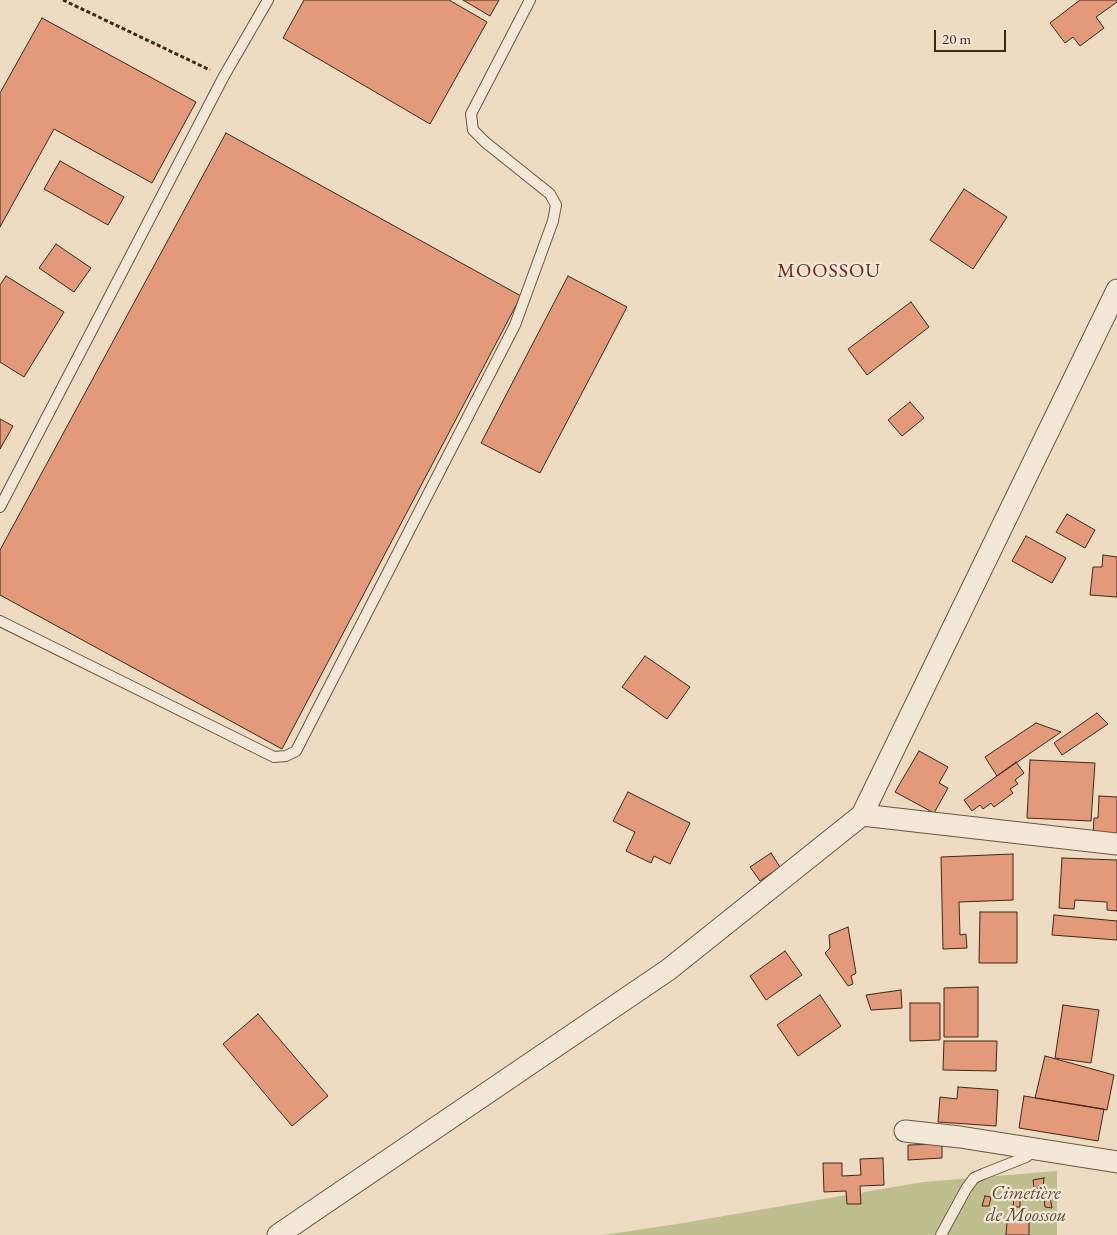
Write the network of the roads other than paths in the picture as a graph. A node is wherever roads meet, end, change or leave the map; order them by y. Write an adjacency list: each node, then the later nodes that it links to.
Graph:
1 (268, 0): 4 (lane)
2 (530, 0): 5 (lane)
3 (1117, 290): 6 (street)
4 (0, 507)
5 (0, 621)
6 (862, 815): 7 (street); 11 (street)
7 (1117, 844)
8 (905, 1131): 9 (street)
9 (1037, 1149): 10 (street); 12 (lane)
10 (1117, 1162)
11 (278, 1235)
12 (941, 1235)

